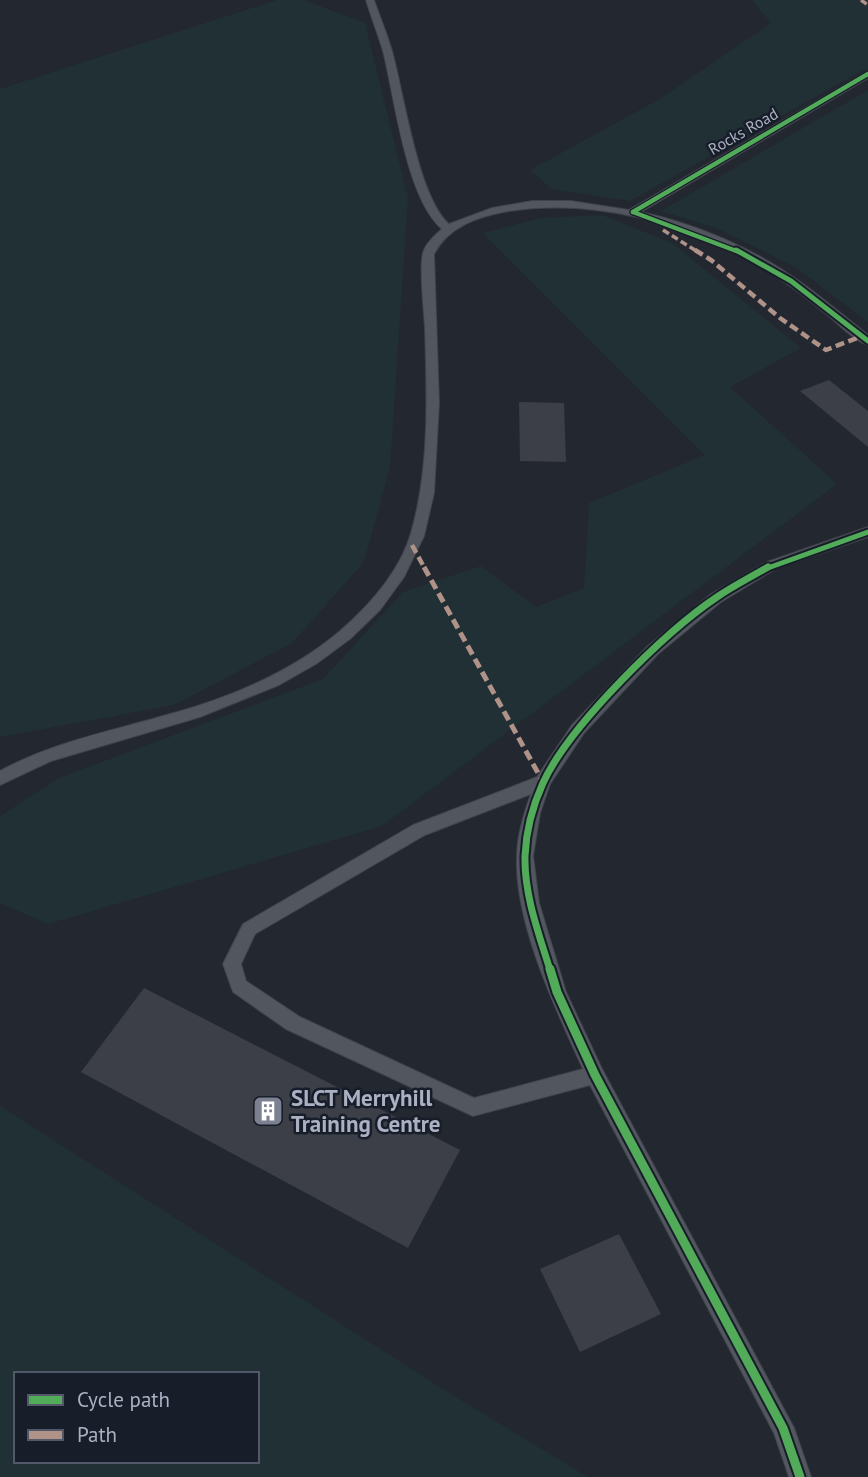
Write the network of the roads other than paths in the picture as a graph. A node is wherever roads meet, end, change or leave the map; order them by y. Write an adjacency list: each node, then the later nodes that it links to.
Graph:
1 (370, 0): 4 (lane)
2 (868, 74): 3 (lane, Rocks Road)
3 (633, 212): 4 (lane); 5 (lane)
4 (447, 228): 7 (lane)
5 (868, 341)
6 (868, 532): 8 (lane)
7 (0, 779)
8 (543, 782): 9 (lane); 9 (lane)
9 (595, 1075): 10 (lane)
10 (800, 1477)

